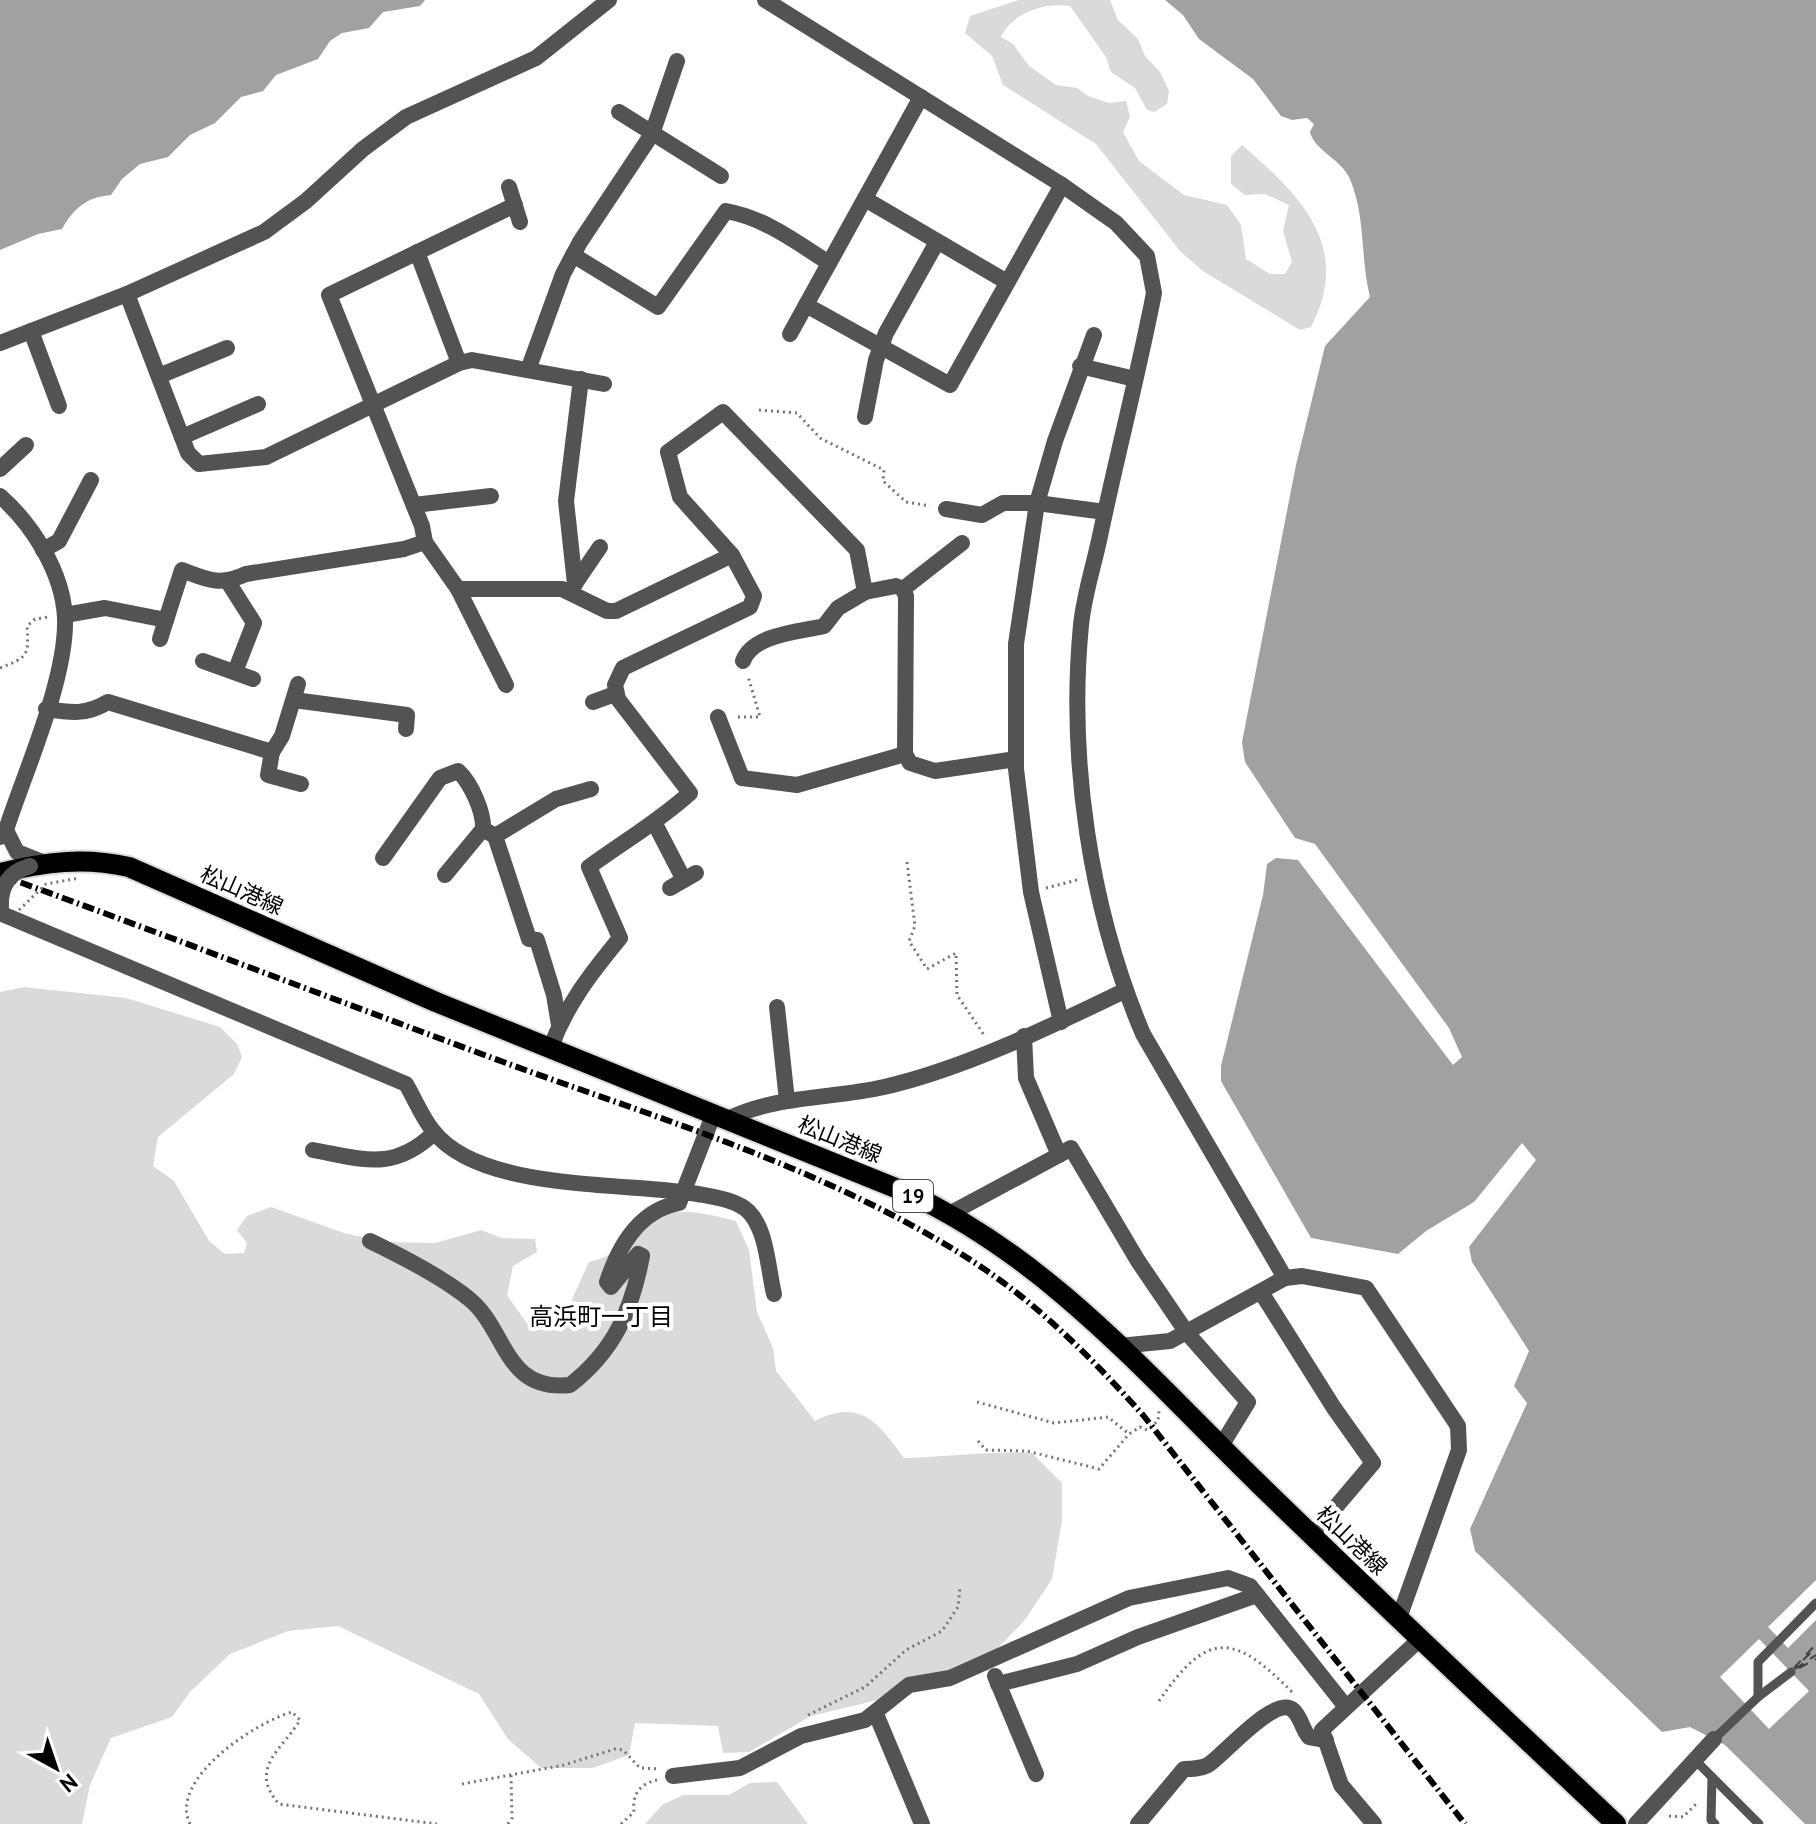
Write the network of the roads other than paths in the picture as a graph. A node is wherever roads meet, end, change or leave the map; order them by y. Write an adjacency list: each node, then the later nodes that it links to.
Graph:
1 (609, 0): 16 (street)
2 (765, 0): 4 (street)
3 (677, 61): 6 (street)
4 (921, 97): 8 (street); 10 (street)
5 (619, 112): 6 (street)
6 (652, 134): 7 (street); 13 (street)
7 (721, 176)
8 (1062, 185): 15 (street); 29 (street)
9 (509, 187): 12 (street)
10 (865, 199): 11 (street); 14 (street)
11 (937, 242): 15 (street); 22 (street)
12 (417, 252): 24 (street); 32 (street)
13 (573, 255): 14 (street); 26 (street)
14 (829, 263): 17 (street)
15 (1007, 282): 22 (street)
16 (127, 294): 18 (street); 27 (street)
17 (806, 305): 19 (street); 22 (street)
18 (31, 331): 21 (street); 33 (street)
19 (790, 334)
20 (1094, 335): 25 (street)
21 (0, 343)
22 (880, 347): 34 (street)
23 (227, 348): 27 (street)
24 (459, 363): 26 (street); 32 (street)
25 (1080, 366): 29 (street); 41 (street)
26 (528, 370): 28 (street)
27 (159, 376): 35 (street)
28 (581, 379): 30 (street); 51 (street)
29 (1135, 379): 44 (street)
30 (604, 384)
31 (258, 404): 35 (street)
32 (372, 405): 35 (street); 42 (street)
33 (59, 406)
34 (865, 417)
35 (182, 437)
36 (26, 445): 37 (street)
37 (0, 469)
38 (91, 480): 48 (street)
39 (0, 496): 48 (street)
40 (491, 496): 42 (street)
41 (1037, 503): 43 (street); 44 (street); 70 (street)
42 (414, 505): 45 (street)
43 (946, 509)
44 (1105, 512): 82 (street)
45 (425, 542): 50 (street); 52 (street)
46 (962, 543): 53 (street)
47 (600, 547): 51 (street)
48 (43, 550): 55 (street)
49 (732, 555): 51 (street); 54 (street); 63 (street)
50 (228, 582): 56 (street); 60 (street)
51 (572, 588): 52 (street)
52 (458, 589): 62 (street)
53 (903, 589): 54 (street); 69 (street)
54 (865, 592): 59 (street)
55 (65, 615): 56 (street); 65 (street)
56 (166, 620): 57 (street)
57 (160, 639)
58 (203, 661): 60 (street)
59 (743, 661)
60 (235, 672): 61 (street)
61 (253, 679)
62 (506, 685)
63 (615, 694): 64 (street); 73 (street)
64 (593, 702)
65 (46, 709): 68 (street); 75 (street)
66 (718, 717): 69 (street)
67 (406, 729): 68 (street)
68 (272, 752): 71 (street)
69 (905, 754): 70 (street)
70 (1016, 759): 84 (street)
71 (301, 784)
72 (591, 789): 74 (street)
73 (655, 824): 80 (street); 85 (street)
74 (489, 833): 76 (street); 79 (street); 85 (street)
75 (3, 834): 77 (street)
76 (383, 858)
77 (37, 864): 78 (main road, 松山港線 / 19, bridge); 81 (street, bridge); 87 (main road, 松山港線 / 19)
78 (0, 873)
79 (445, 875)
80 (683, 881)
81 (5, 912): 90 (street)
82 (1124, 991): 84 (street); 96 (street)
83 (777, 1007): 88 (street)
84 (1061, 1022): 86 (street)
85 (559, 1025): 87 (street)
86 (1024, 1036): 88 (street); 92 (street)
87 (551, 1047): 89 (main road, 松山港線 / 19)
88 (787, 1101): 89 (street)
89 (721, 1116): 93 (street); 94 (main road, 松山港線 / 19)
90 (434, 1133): 91 (street); 93 (street)
91 (313, 1150)
92 (1059, 1155): 94 (street); 99 (street)
93 (683, 1191): 95 (street); 98 (street)
94 (951, 1213): 100 (main road, 松山港線 / 19)
95 (370, 1241)
96 (1285, 1278): 97 (street); 105 (street)
97 (1261, 1292): 99 (street); 102 (street)
98 (774, 1294)
99 (1187, 1333): 100 (street); 101 (street)
100 (1119, 1346): 101 (main road, 松山港線 / 19)
101 (1221, 1446): 102 (main road, 松山港線 / 19)
102 (1312, 1535): 105 (main road, 松山港線 / 19)
103 (1257, 1595): 107 (street); 109 (street); 111 (street)
104 (1816, 1603): 110 (lane)
105 (1399, 1618): 106 (main road, 松山港線 / 19)
106 (1420, 1639): 111 (street); 122 (main road, 松山港線 / 19)
107 (989, 1660): 109 (street); 112 (street)
108 (1791, 1672): 110 (lane)
109 (998, 1684): 116 (street)
110 (1758, 1697): 113 (lane)
111 (1346, 1707): 114 (street)
112 (876, 1714): 117 (street); 120 (street)
113 (1714, 1739): 115 (street)
114 (1326, 1740): 119 (street); 121 (street)
115 (1695, 1760): 118 (lane); 123 (street)
116 (1036, 1774)
117 (673, 1776)
118 (1712, 1777): 124 (lane); 125 (lane)
119 (1367, 1821)
120 (922, 1824)
121 (1138, 1824)
122 (1616, 1824)
123 (1636, 1824)
124 (1715, 1824)
125 (1759, 1824)

